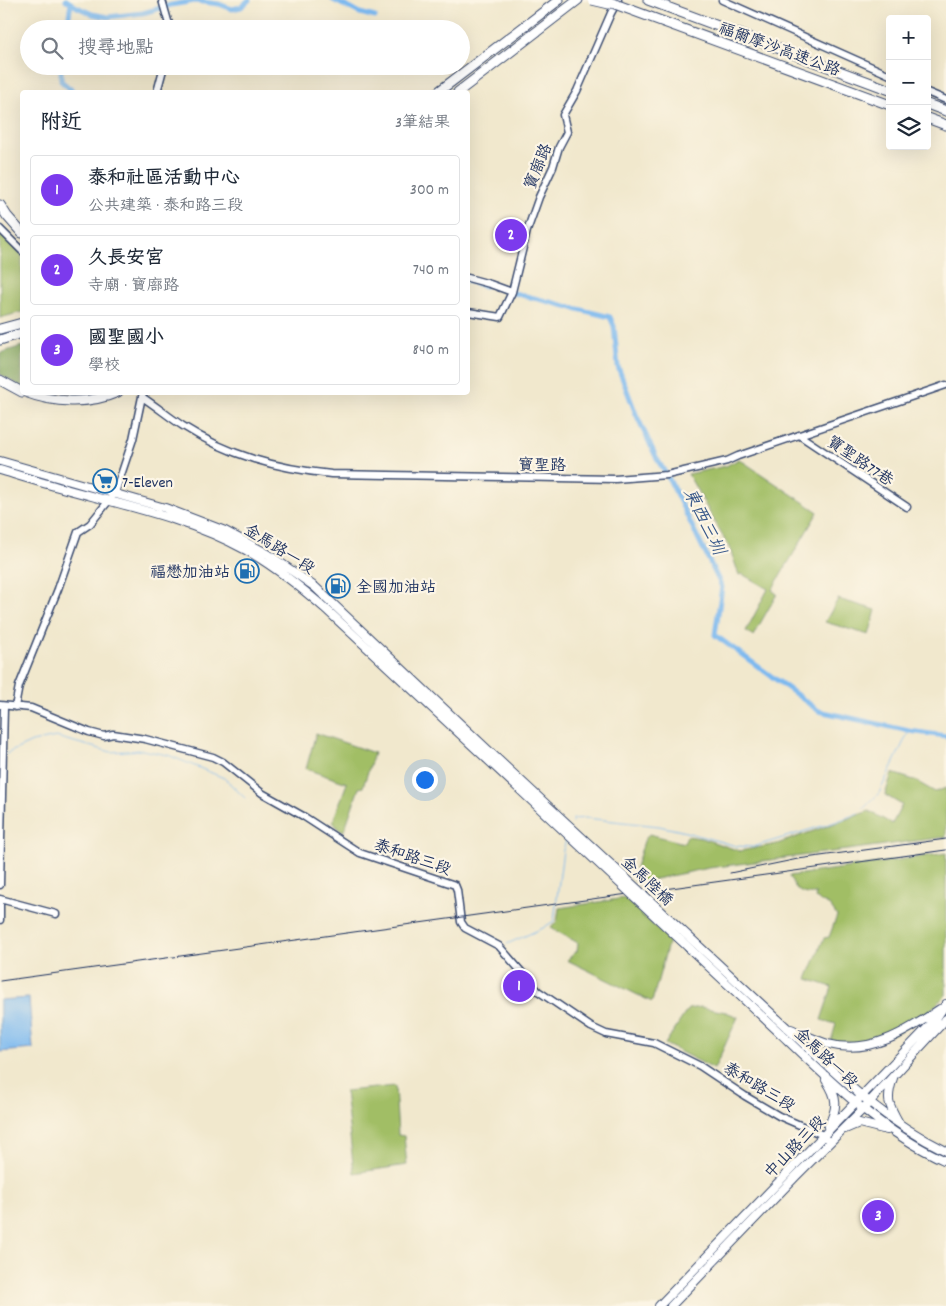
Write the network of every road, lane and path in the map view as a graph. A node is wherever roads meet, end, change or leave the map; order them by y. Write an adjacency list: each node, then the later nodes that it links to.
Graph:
1 (162, 0): 10 (street)
2 (559, 0): 11 (highway)
3 (578, 0): 18 (highway)
4 (592, 0): 9 (highway, bridge)
5 (604, 0): 9 (highway, 福爾摩沙高速公路, bridge)
6 (618, 0): 31 (street, 寶廍路)
7 (722, 0): 12 (street)
8 (651, 1): 15 (highway, 福爾摩沙高速公路)
9 (625, 8): 21 (highway, 福爾摩沙高速公路, bridge)
10 (168, 20)
11 (470, 68)
12 (886, 73)
13 (162, 75): 16 (street)
14 (460, 75): 17 (highway)
15 (886, 89)
16 (158, 90)
17 (441, 90)
18 (461, 90)
19 (931, 94): 20 (street)
20 (946, 100)
21 (886, 103)
22 (930, 105): 23 (highway)
23 (946, 111)
24 (931, 120): 25 (highway)
25 (946, 126)
26 (0, 205): 27 (highway)
27 (20, 226)
28 (0, 229): 29 (street)
29 (20, 249)
30 (470, 279): 31 (street)
31 (512, 292): 32 (street, 寶廍路)
32 (470, 312)
33 (20, 324): 34 (highway)
34 (0, 329)
35 (20, 334): 36 (highway)
36 (0, 340)
37 (0, 380): 39 (highway)
38 (946, 385): 43 (street, 寶聖路)
39 (20, 390)
40 (33, 395): 41 (highway)
41 (109, 395)
42 (143, 395): 43 (street, 寶聖路); 46 (street)
43 (799, 435): 48 (street, 寶聖路77巷)
44 (0, 461): 46 (main road, 金馬路一段)
45 (0, 470): 47 (main road, 金馬路一段)
46 (115, 493): 47 (street); 51 (main road, 金馬路一段)
47 (109, 500): 50 (street); 51 (main road, 金馬路一段)
48 (907, 507)
49 (2, 706): 50 (street); 52 (street)
50 (15, 707): 68 (street, 泰和路三段)
51 (489, 756): 60 (main road, 金馬陸橋, bridge)
52 (0, 825): 53 (street)
53 (0, 847): 54 (street)
54 (0, 885)
55 (0, 900): 56 (street); 57 (street)
56 (56, 914)
57 (0, 920)
58 (944, 1006): 60 (main road); 63 (main road, 中山路三段)
59 (946, 1019): 62 (main road, 中山路三段)
60 (783, 1030): 61 (main road, 金馬路一段); 63 (main road, 金馬路一段)
61 (820, 1070): 64 (main road, 金馬路一段); 68 (main road)
62 (894, 1075): 65 (main road, 中山路三段); 66 (main road)
63 (861, 1096): 64 (main road, 中山路三段); 65 (main road, 金馬路一段)
64 (855, 1102): 65 (main road, 金馬路一段); 68 (main road, 中山路三段)
65 (865, 1106): 66 (main road); 67 (main road); 69 (main road, 中山路三段)
66 (900, 1125): 71 (main road)
67 (893, 1131): 69 (main road); 72 (main road)
68 (823, 1135): 70 (street, 泰和路三段); 73 (main road, 中山路三段)
69 (835, 1135): 70 (main road, 中山路三段)
70 (830, 1142): 74 (main road, 中山路三段)
71 (946, 1151)
72 (946, 1161)
73 (660, 1306)
74 (671, 1306)

